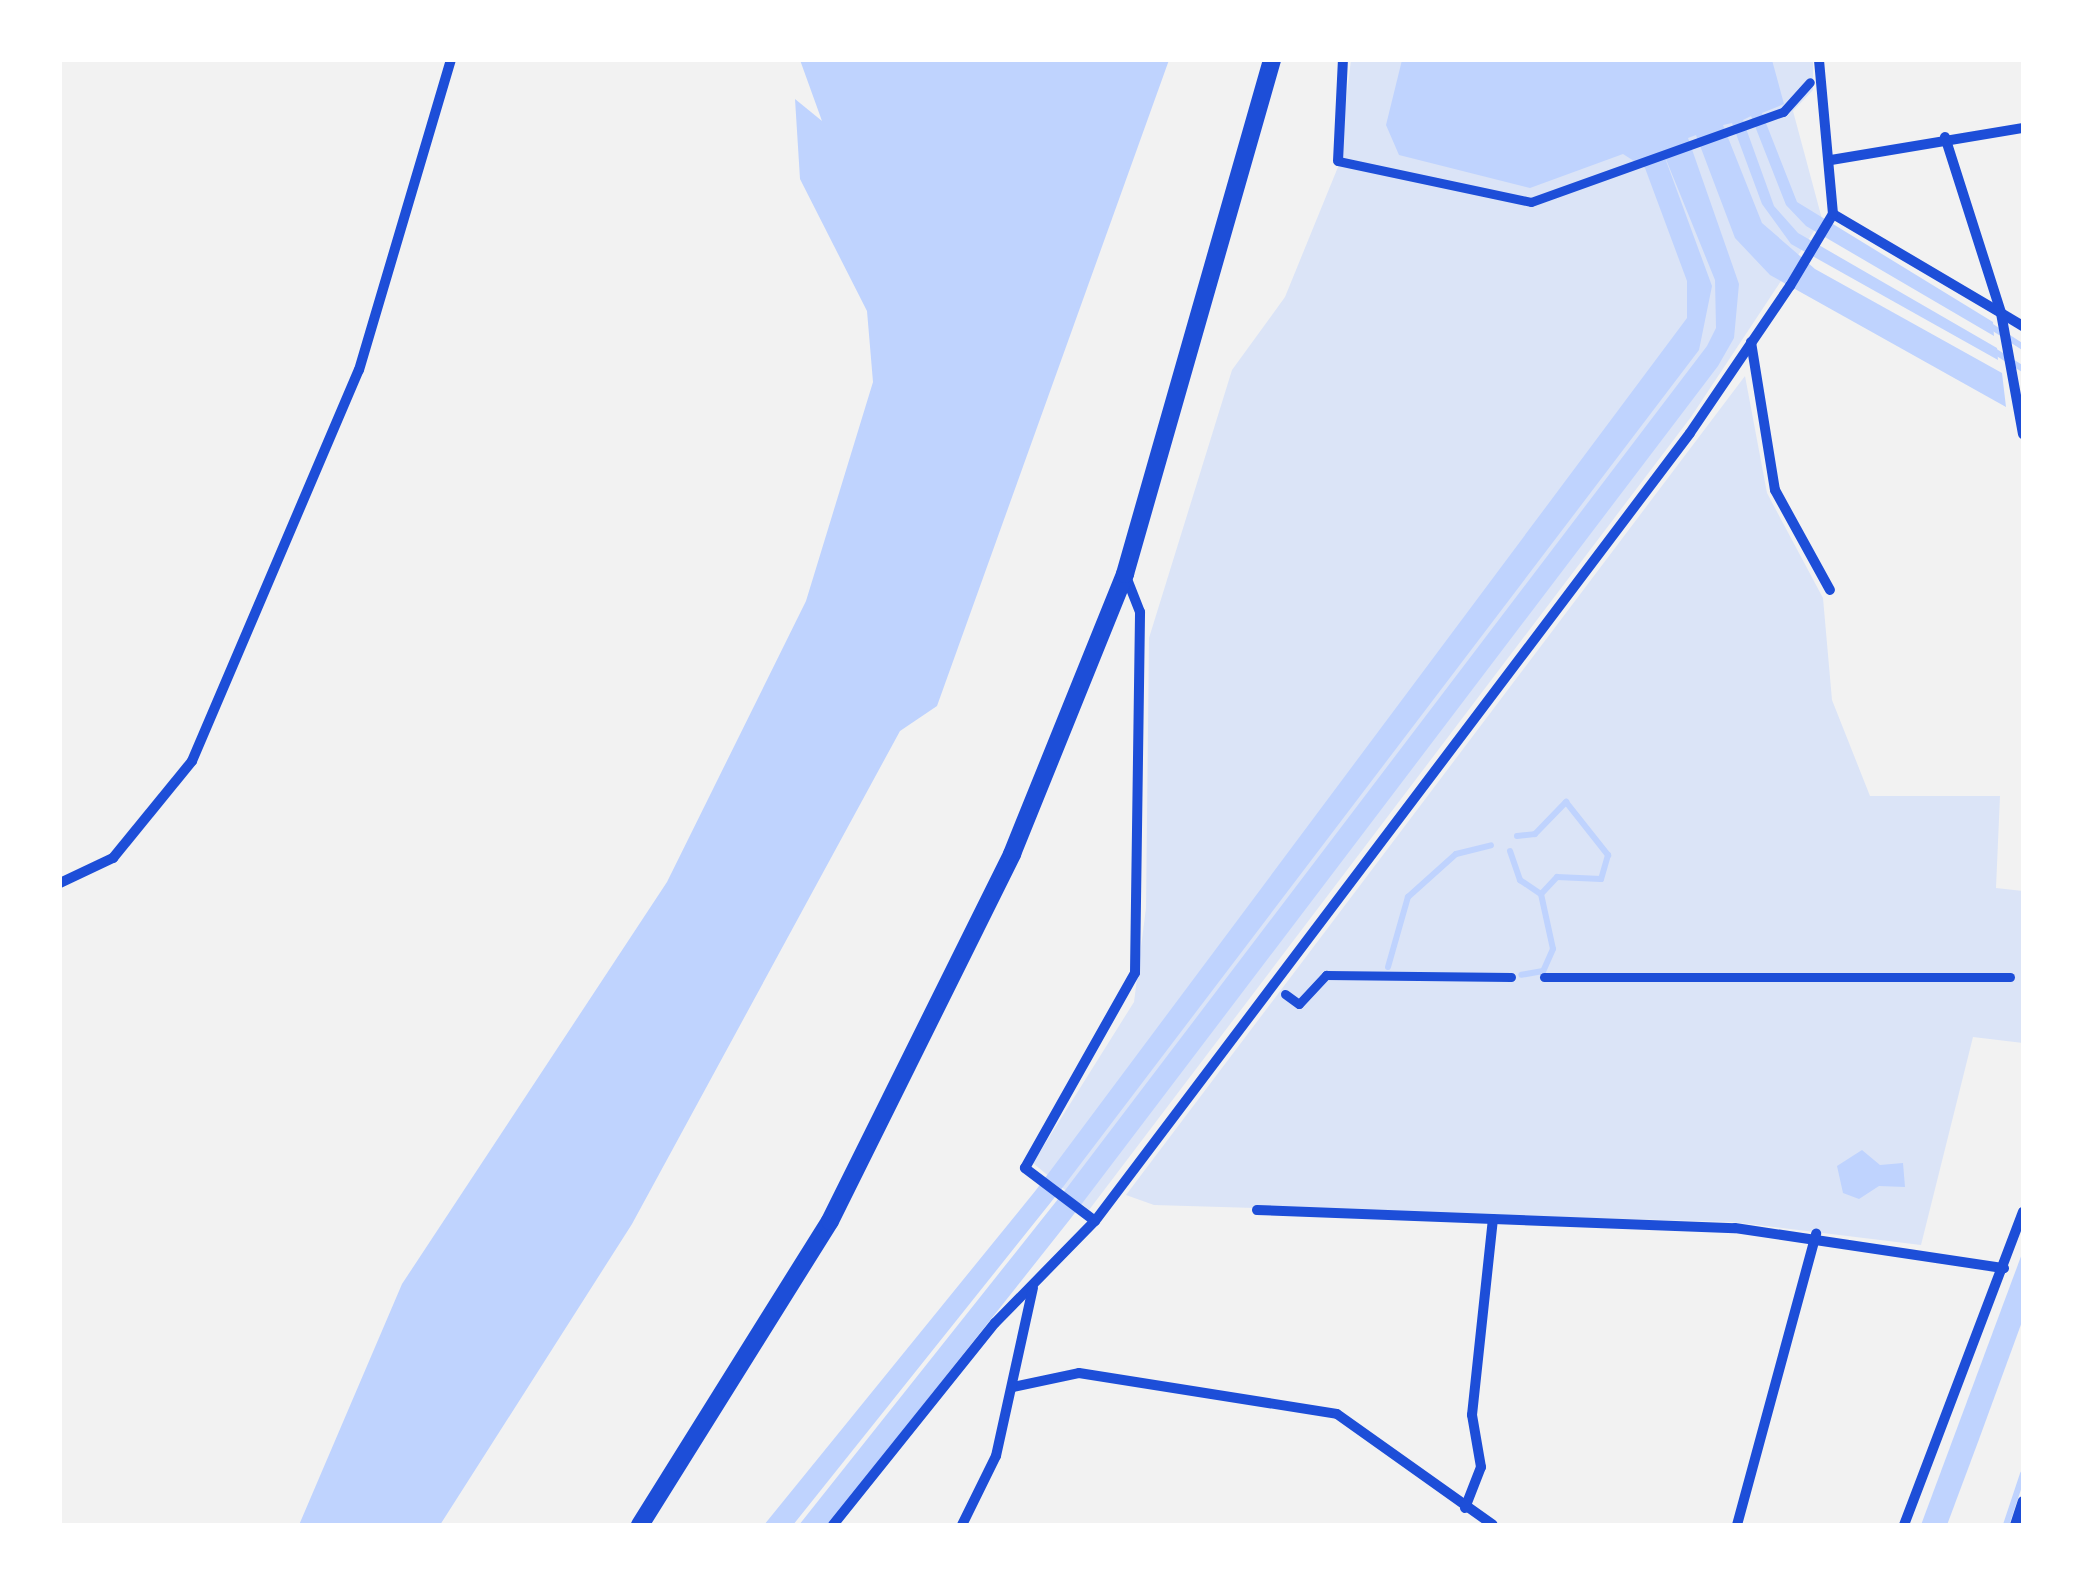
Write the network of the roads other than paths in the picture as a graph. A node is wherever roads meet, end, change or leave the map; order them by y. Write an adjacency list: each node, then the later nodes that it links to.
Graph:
1 (452, 60): 17 (street)
2 (1272, 60): 15 (main road)
3 (1342, 60): 9 (street)
4 (1820, 60): 8 (street)
5 (1810, 82): 9 (street)
6 (2023, 128): 7 (street)
7 (1944, 137): 8 (street); 11 (street)
8 (1831, 160): 10 (street)
9 (1338, 161)
10 (1831, 219): 11 (street); 13 (street)
11 (2001, 318): 12 (street); 14 (street)
12 (2023, 326)
13 (1751, 342): 16 (street); 25 (street)
14 (2023, 434)
15 (1125, 574): 25 (street); 32 (main road)
16 (1830, 590)
17 (60, 883)
18 (1511, 977): 21 (street)
19 (1544, 977): 20 (street)
20 (2010, 978)
21 (1285, 994)
22 (1257, 1210): 24 (street)
23 (2023, 1212): 27 (street)
24 (1493, 1219): 26 (street); 31 (street)
25 (1095, 1221): 28 (street)
26 (1816, 1234): 27 (street); 36 (street)
27 (2004, 1268): 37 (street)
28 (1033, 1288): 29 (street); 33 (street)
29 (1013, 1387): 31 (street); 34 (street)
30 (2023, 1501): 38 (street)
31 (1466, 1508): 35 (street)
32 (640, 1525)
33 (833, 1525)
34 (962, 1525)
35 (1493, 1525)
36 (1737, 1525)
37 (1904, 1525)
38 (2015, 1525)

